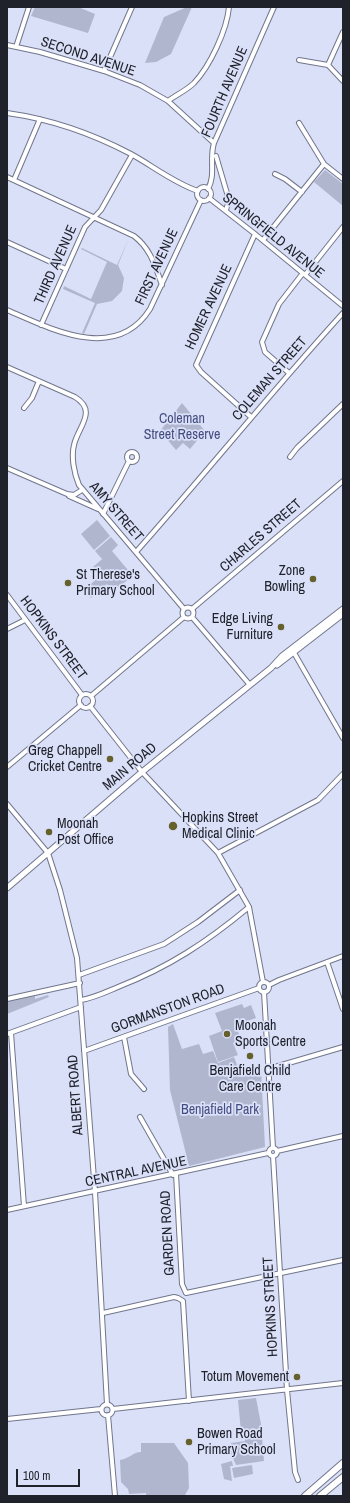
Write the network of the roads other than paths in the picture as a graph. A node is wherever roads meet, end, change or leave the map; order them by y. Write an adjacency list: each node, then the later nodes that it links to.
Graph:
1 (30, 7): 7 (street)
2 (132, 7): 10 (street)
3 (229, 7): 12 (street)
4 (274, 7): 16 (street, FOURTH AVENUE)
5 (343, 32): 9 (street)
6 (7, 45): 7 (street, SECOND AVENUE)
7 (16, 47): 10 (street, SECOND AVENUE)
8 (299, 60): 9 (street)
9 (328, 64): 11 (street)
10 (104, 71): 12 (street, SECOND AVENUE)
11 (343, 81)
12 (168, 100): 16 (street, SECOND AVENUE)
13 (7, 113): 14 (street)
14 (40, 119): 17 (street); 23 (street)
15 (299, 123): 19 (street)
16 (214, 143): 24 (street, FOURTH AVENUE)
17 (132, 155): 25 (street); 30 (street, THIRD AVENUE)
18 (216, 156): 29 (street)
19 (324, 164): 22 (street); 26 (street)
20 (275, 174): 26 (street)
21 (7, 177): 23 (street)
22 (343, 179)
23 (14, 180): 30 (street)
24 (208, 189): 25 (street); 27 (street)
25 (198, 191): 28 (street)
26 (302, 192): 33 (street)
27 (209, 198): 28 (street); 29 (street, SPRINGFIELD AVENUE)
28 (200, 200): 37 (street, FIRST AVENUE)
29 (226, 210): 32 (street, SPRINGFIELD AVENUE)
30 (94, 218): 35 (street, THIRD AVENUE); 37 (street)
31 (343, 227): 36 (street)
32 (255, 234): 33 (street, SPRINGFIELD AVENUE); 47 (street, HOMER AVENUE)
33 (263, 240): 36 (street, SPRINGFIELD AVENUE)
34 (7, 242): 35 (street)
35 (66, 269): 41 (street, THIRD AVENUE)
36 (304, 274): 38 (street, SPRINGFIELD AVENUE); 43 (street)
37 (162, 285): 41 (street, FIRST AVENUE)
38 (343, 305): 40 (street)
39 (7, 310): 41 (street, FIRST AVENUE)
40 (343, 313): 43 (street, COLEMAN STREET)
41 (42, 325)
42 (7, 367): 44 (street, AMY STREET)
43 (289, 373): 47 (street, COLEMAN STREET)
44 (39, 382): 46 (street); 52 (street, AMY STREET)
45 (343, 404): 48 (street)
46 (24, 408)
47 (251, 417): 56 (street, COLEMAN STREET)
48 (290, 457)
49 (129, 461): 55 (street)
50 (7, 468): 53 (street)
51 (343, 481): 59 (street, CHARLES STREET)
52 (82, 490): 53 (street); 54 (street, AMY STREET)
53 (67, 494): 54 (street)
54 (100, 510): 55 (street, AMY STREET)
55 (103, 514): 56 (street, AMY STREET)
56 (136, 552): 58 (street, AMY STREET)
57 (7, 595): 64 (street, HOPKINS STREET)
58 (184, 608): 59 (street); 62 (street)
59 (192, 609): 63 (street)
60 (343, 609): 66 (main road, MAIN ROAD)
61 (343, 614): 66 (main road, MAIN ROAD)
62 (184, 617): 63 (street); 69 (street)
63 (192, 617): 67 (street)
64 (26, 620): 65 (street); 68 (street, HOPKINS STREET)
65 (7, 629)
66 (293, 650): 67 (main road, MAIN ROAD); 72 (street)
67 (250, 685): 74 (main road, MAIN ROAD)
68 (82, 695): 69 (street); 70 (street)
69 (91, 696): 71 (street)
70 (81, 705): 71 (street); 73 (street)
71 (90, 706): 74 (street)
72 (343, 738)
73 (7, 768)
74 (142, 772): 77 (main road, MAIN ROAD); 78 (street)
75 (343, 774): 78 (street)
76 (7, 804): 77 (street, ALBERT ROAD)
77 (48, 853): 79 (main road, MAIN ROAD); 84 (street, ALBERT ROAD)
78 (218, 853): 80 (street)
79 (7, 888)
80 (240, 890): 81 (street); 84 (street)
81 (249, 908): 85 (street); 91 (street)
82 (343, 956): 83 (street)
83 (326, 962): 87 (street); 93 (street)
84 (79, 975): 86 (street, ALBERT ROAD)
85 (263, 982): 87 (street); 88 (street)
86 (80, 983): 90 (street); 91 (street, ALBERT ROAD)
87 (269, 985): 89 (street)
88 (259, 988): 89 (street); 95 (street, GORMANSTON ROAD)
89 (264, 992): 98 (street)
90 (7, 999)
91 (80, 1000): 92 (street, ALBERT ROAD)
92 (81, 1007): 94 (street); 97 (street, ALBERT ROAD)
93 (343, 1009)
94 (9, 1034): 108 (street)
95 (124, 1037): 97 (street, GORMANSTON ROAD); 99 (street)
96 (343, 1047): 98 (street)
97 (84, 1051): 107 (street, ALBERT ROAD)
98 (268, 1069): 102 (street)
99 (144, 1089)
100 (140, 1117): 106 (street, GARDEN ROAD)
101 (343, 1136): 103 (street)
102 (273, 1148): 103 (street); 104 (street)
103 (277, 1152): 105 (street)
104 (268, 1153): 105 (street); 106 (street, CENTRAL AVENUE)
105 (273, 1156): 111 (street, HOPKINS STREET)
106 (174, 1174): 107 (street, CENTRAL AVENUE); 111 (street, GARDEN ROAD)
107 (95, 1192): 108 (street, CENTRAL AVENUE); 112 (street, ALBERT ROAD)
108 (24, 1206): 109 (street, CENTRAL AVENUE)
109 (7, 1210)
110 (343, 1260): 111 (street)
111 (280, 1273): 114 (street, HOPKINS STREET)
112 (103, 1312): 115 (street); 116 (street, ALBERT ROAD)
113 (343, 1383): 114 (street)
114 (287, 1390): 115 (street); 123 (street, HOPKINS STREET)
115 (189, 1401): 118 (street)
116 (107, 1404): 117 (street); 118 (street)
117 (101, 1409): 119 (street); 120 (street)
118 (113, 1409): 119 (street)
119 (108, 1415): 124 (street)
120 (7, 1419)
121 (343, 1463): 125 (highway)
122 (343, 1478): 126 (highway)
123 (298, 1480)
124 (115, 1496)
125 (305, 1496)
126 (320, 1496)

